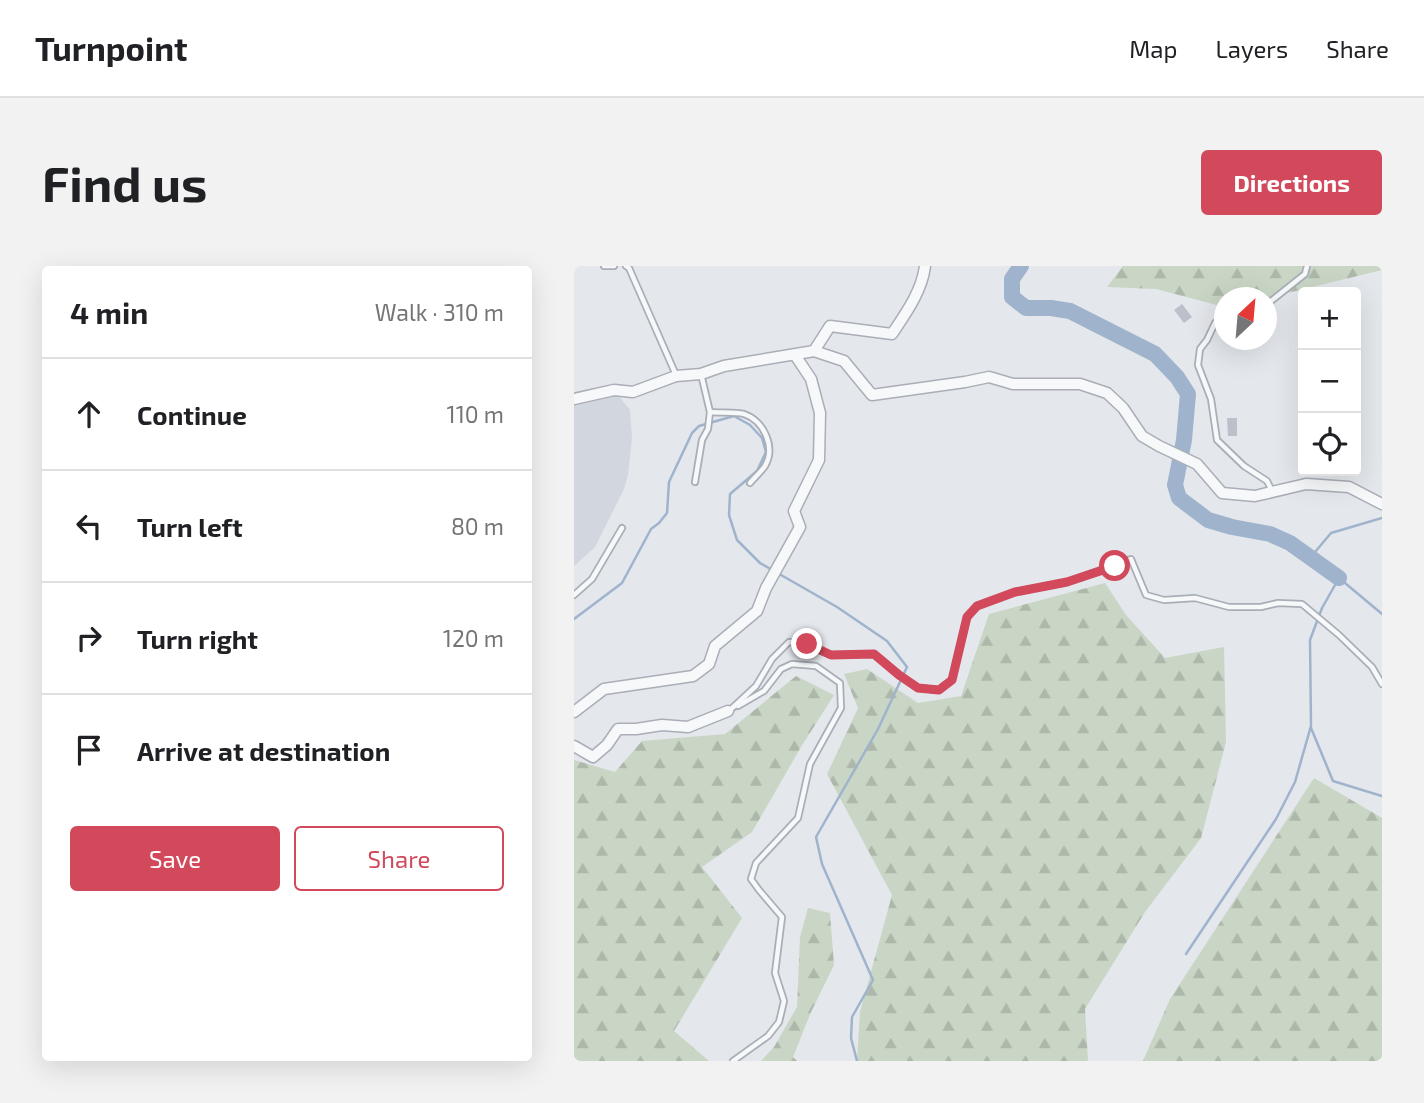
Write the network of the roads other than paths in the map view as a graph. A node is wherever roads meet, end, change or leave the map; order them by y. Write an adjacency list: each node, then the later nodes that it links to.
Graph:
1 (604, 266): 2 (lane)
2 (614, 266)
3 (626, 266): 11 (lane)
4 (925, 266): 8 (street)
5 (1307, 266): 6 (lane)
6 (1277, 296)
7 (1214, 325): 16 (lane)
8 (814, 351): 9 (street); 16 (street)
9 (795, 355): 10 (street); 21 (street)
10 (701, 374): 11 (street); 13 (lane)
11 (676, 376): 12 (street)
12 (574, 399)
13 (710, 412): 14 (lane); 15 (lane)
14 (695, 482)
15 (750, 483)
16 (1272, 492): 17 (street)
17 (1382, 504)
18 (622, 528): 19 (lane)
19 (574, 595)
20 (1382, 684): 22 (lane)
21 (574, 712)
22 (728, 712): 23 (street); 24 (lane)
23 (574, 746)
24 (733, 1061)

